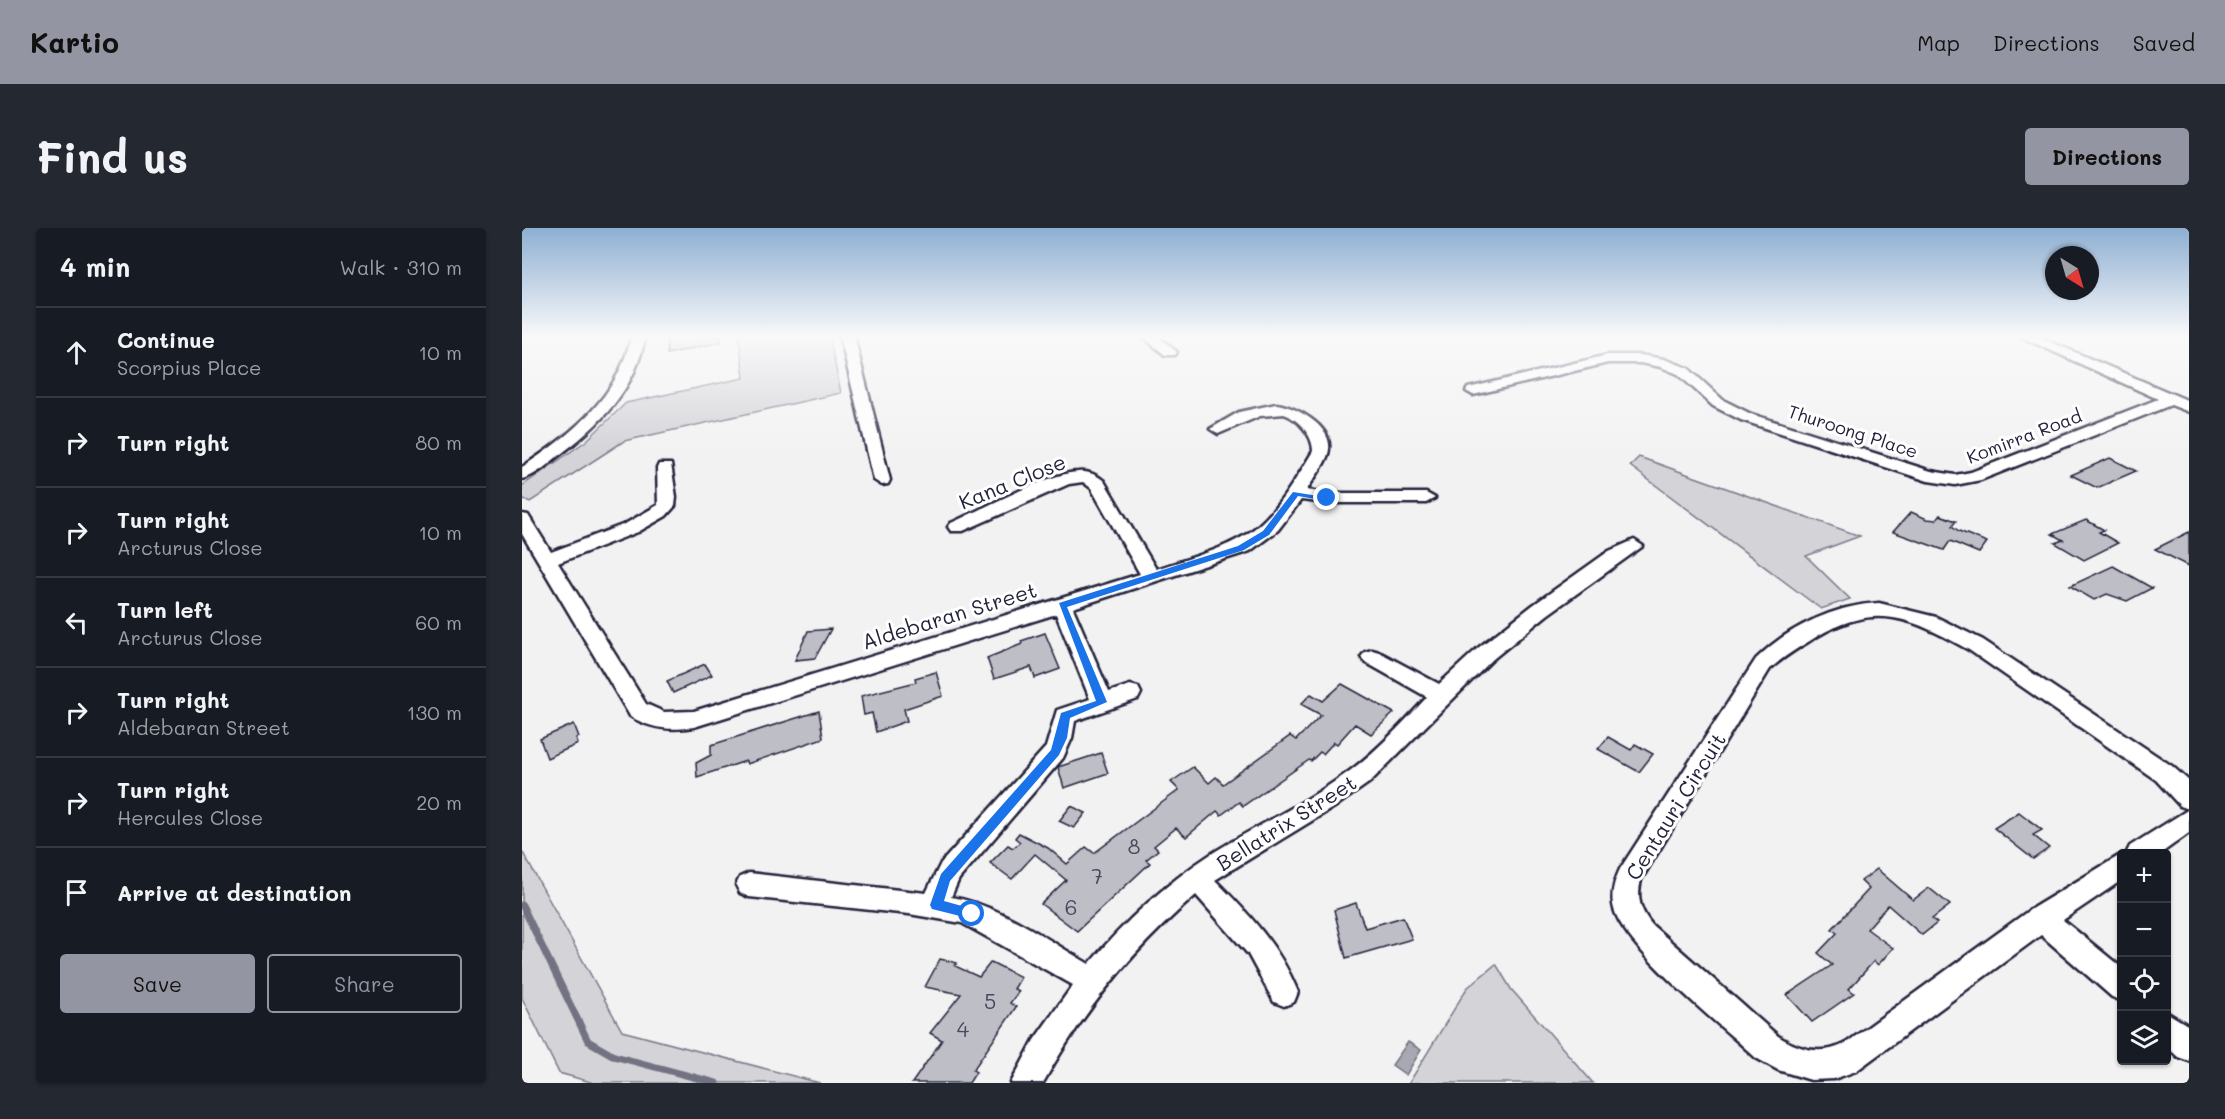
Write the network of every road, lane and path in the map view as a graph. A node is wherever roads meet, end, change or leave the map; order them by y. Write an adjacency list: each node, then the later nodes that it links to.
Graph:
1 (625, 376): 11 (street)
2 (857, 376): 12 (street)
3 (1537, 376): 6 (street, Thuroong Place)
4 (1688, 376): 13 (street, Thuroong Place)
5 (2118, 376): 7 (street)
6 (1473, 391)
7 (2171, 399): 8 (street); 13 (street, Komirra Road)
8 (2189, 407)
9 (1218, 429): 14 (street, Aldebaran Street)
10 (665, 468): 19 (street)
11 (522, 474)
12 (882, 480)
13 (1957, 480)
14 (1296, 494): 15 (street); 20 (street, Aldebaran Street)
15 (1426, 498)
16 (522, 519): 19 (street, Aldebaran Street)
17 (957, 527): 20 (street, Kana Close)
18 (1634, 546): 24 (street, Bellatrix Street)
19 (547, 560): 21 (street, Aldebaran Street)
20 (1151, 577): 21 (street, Aldebaran Street)
21 (1062, 605): 25 (street)
22 (1372, 657): 24 (street)
23 (1130, 693): 25 (street)
24 (1442, 696): 30 (street, Bellatrix Street)
25 (1102, 702): 32 (street)
26 (2189, 799): 33 (street, Centauri Circuit)
27 (2189, 819): 28 (street)
28 (2146, 849)
29 (2117, 868): 33 (street, Centauri Circuit)
30 (1197, 879): 34 (street, Bellatrix Street); 36 (street)
31 (749, 885): 32 (street)
32 (936, 905): 34 (street)
33 (2041, 918): 35 (street)
34 (1093, 981): 39 (street, Bellatrix Street)
35 (2117, 984)
36 (1284, 992)
37 (2171, 1030): 38 (street)
38 (2189, 1046)
39 (1026, 1083)

